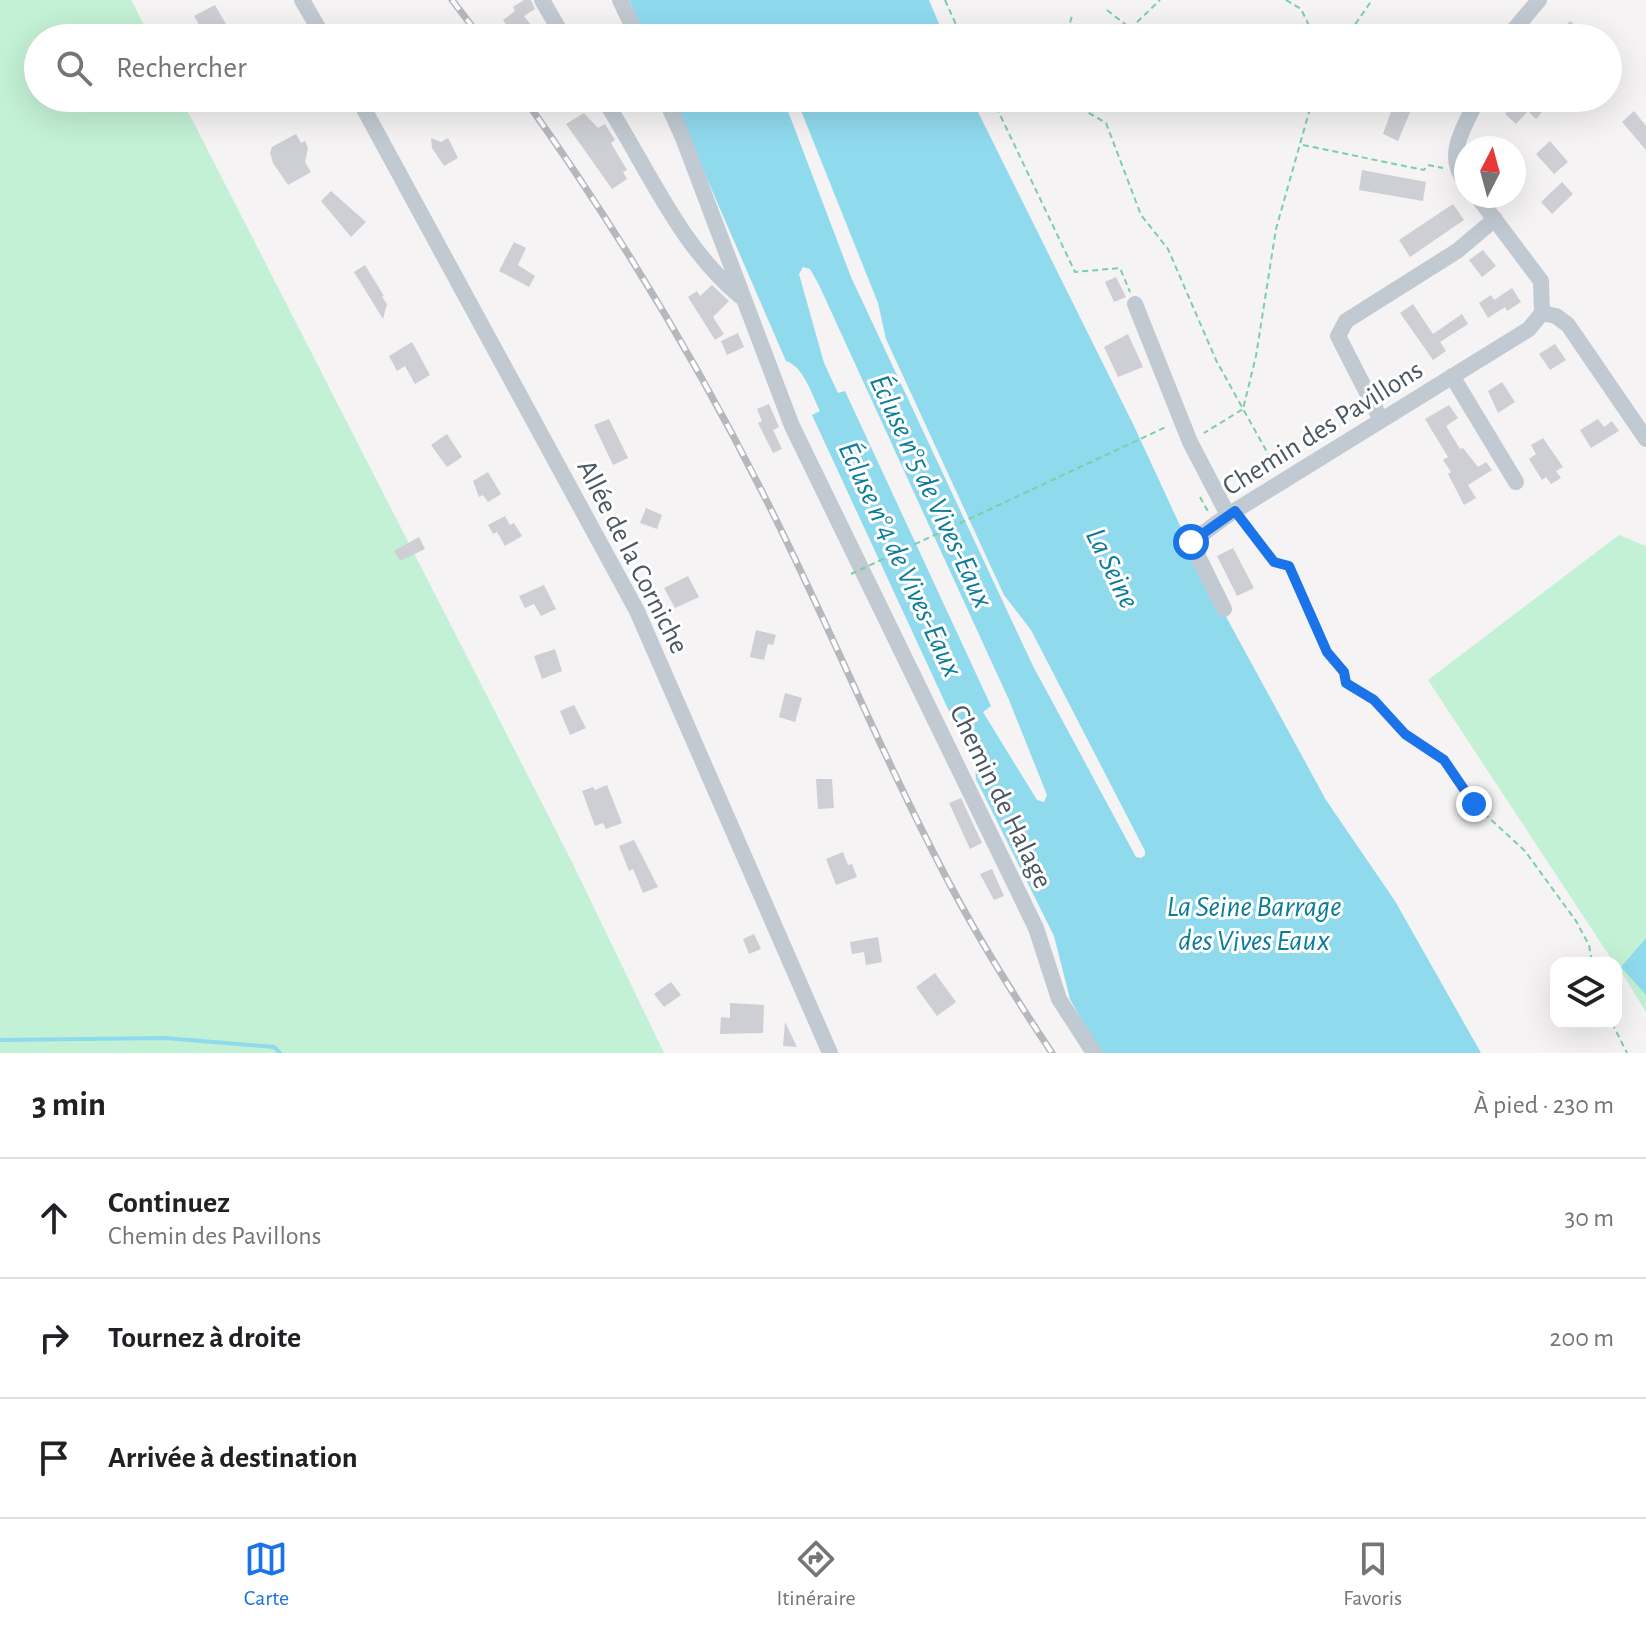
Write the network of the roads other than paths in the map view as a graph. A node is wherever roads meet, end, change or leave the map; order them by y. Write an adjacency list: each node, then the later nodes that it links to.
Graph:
1 (302, 0): 5 (street)
2 (542, 0): 6 (street)
3 (620, 0): 7 (street)
4 (1539, 0): 8 (street)
5 (316, 24)
6 (556, 24)
7 (631, 24)
8 (1519, 24)
9 (366, 112): 25 (street, Allée de la Corniche)
10 (611, 112): 16 (street)
11 (671, 112): 16 (street, Chemin de Halage)
12 (1472, 112): 13 (street)
13 (1462, 136)
14 (1486, 208): 15 (street)
15 (1495, 219): 18 (street); 20 (street)
16 (742, 299): 26 (street, Chemin de Halage)
17 (1135, 304): 23 (street)
18 (1542, 313): 19 (street, Chemin des Pavillons); 21 (street)
19 (1452, 376): 20 (street, Chemin des Pavillons); 22 (street)
20 (1381, 420): 23 (street, Chemin des Pavillons)
21 (1646, 439)
22 (1516, 482)
23 (1232, 513): 24 (street, Chemin des Pavillons)
24 (1224, 609)
25 (830, 1053)
26 (1094, 1053)

